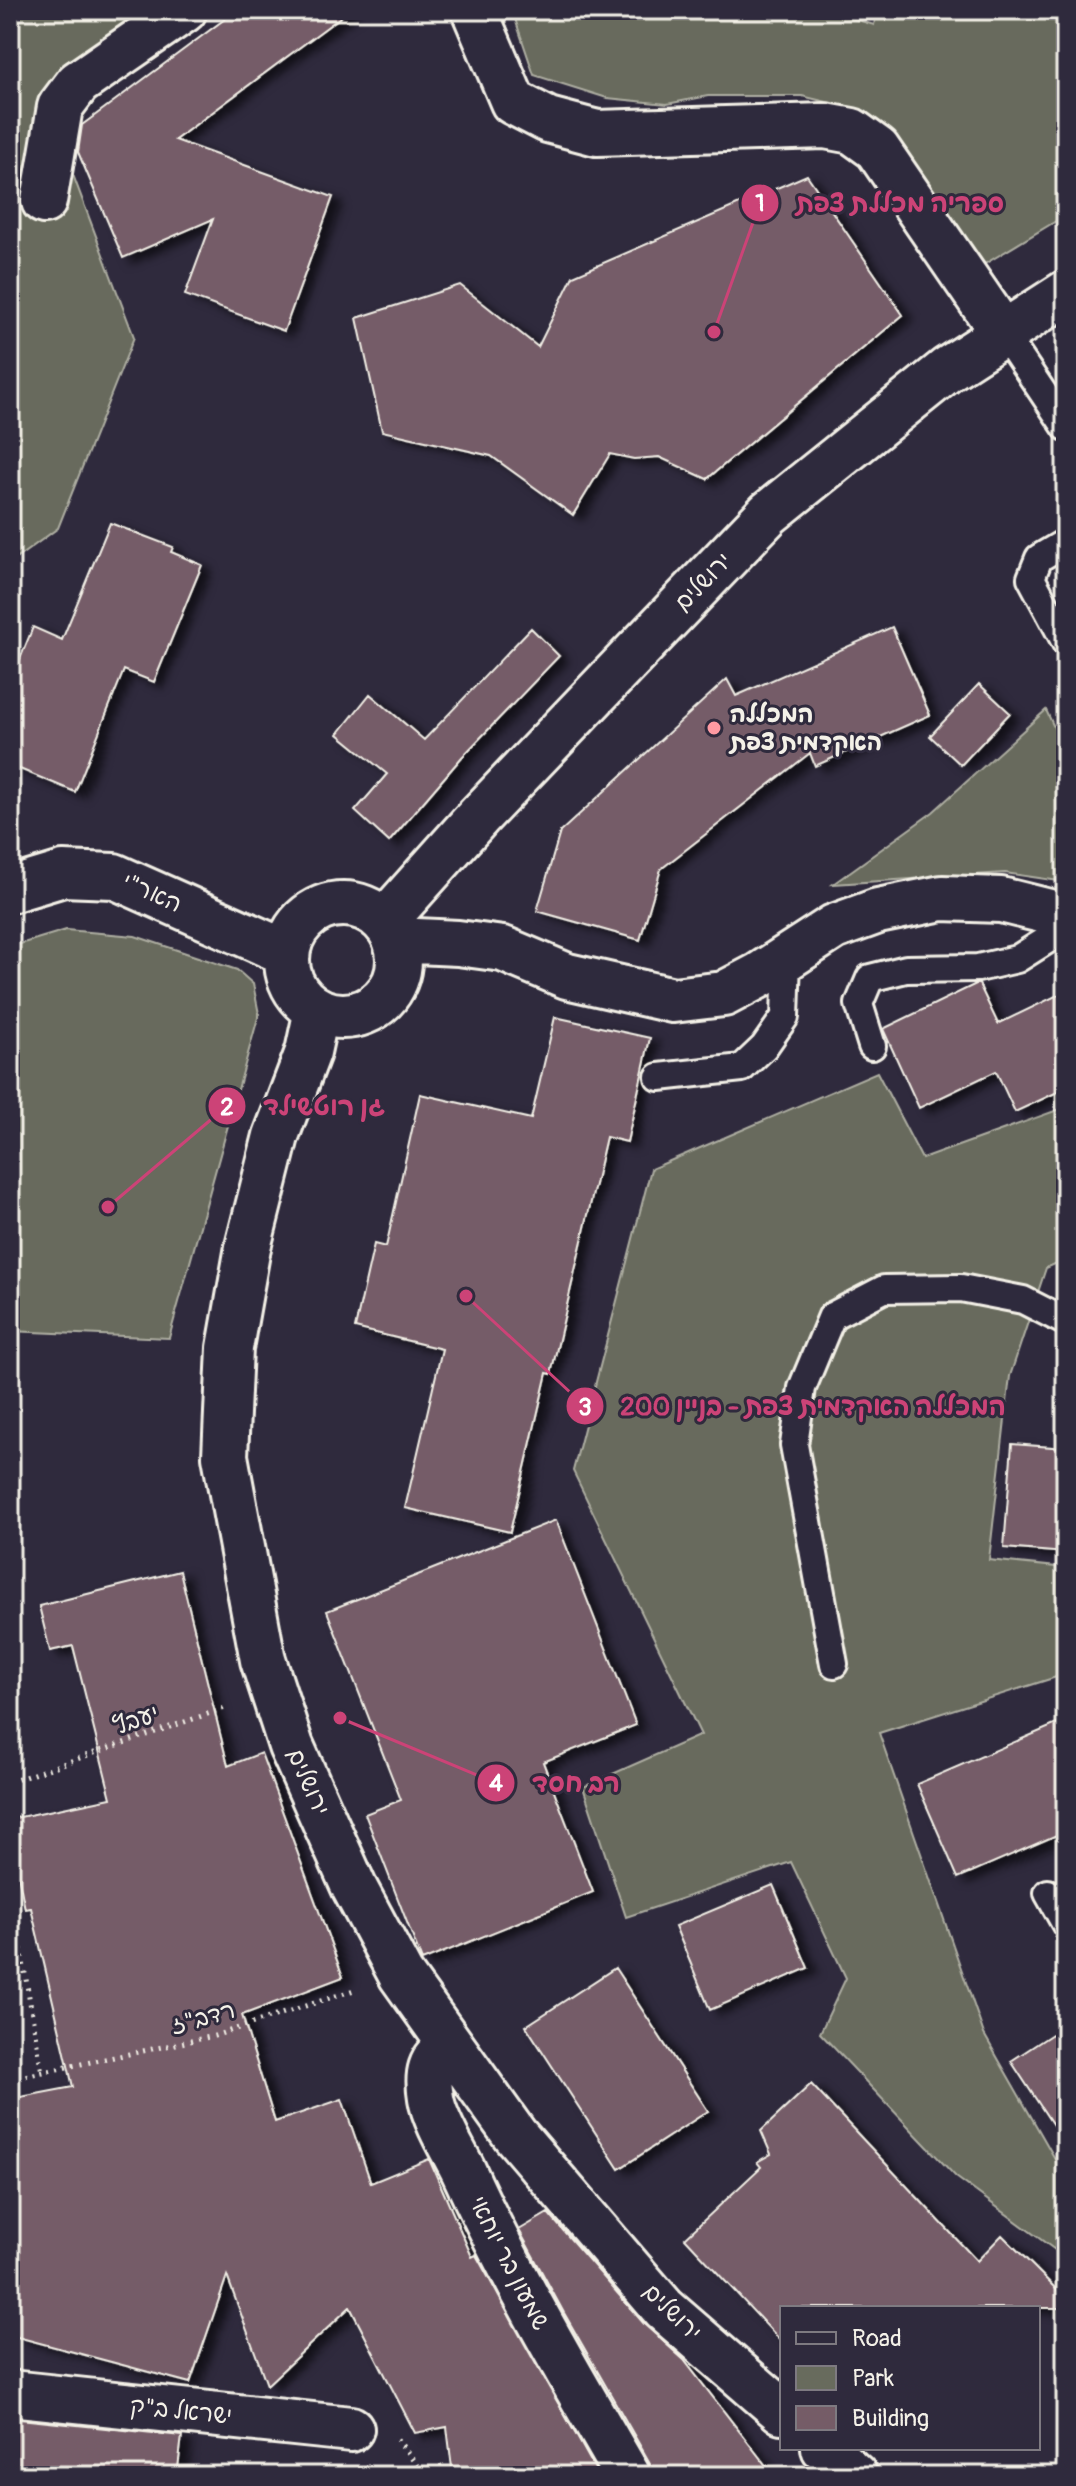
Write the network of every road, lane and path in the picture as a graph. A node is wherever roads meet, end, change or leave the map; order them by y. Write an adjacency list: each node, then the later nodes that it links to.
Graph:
1 (184, 10): 3 (street)
2 (474, 10): 5 (street)
3 (44, 201)
4 (1066, 293): 5 (street, ירושלים)
5 (1003, 333): 6 (lane); 12 (street, ירושלים)
6 (1066, 427)
7 (1066, 542): 8 (lane)
8 (1066, 643)
9 (11, 888): 13 (street, האר"י)
10 (1066, 916): 14 (street)
11 (1066, 928): 16 (lane)
12 (390, 931): 13 (street); 14 (street); 15 (street)
13 (287, 953): 15 (street)
14 (787, 958): 17 (lane)
15 (317, 1010): 20 (street, ירושלים)
16 (872, 1046)
17 (659, 1077)
18 (1066, 1322): 19 (lane)
19 (834, 1664)
20 (273, 1692): 21 (path, יעבץ); 25 (street, ירושלים)
21 (10, 1782)
22 (10, 1885): 27 (path)
23 (1048, 1893): 24 (lane)
24 (1066, 1925)
25 (401, 1975): 26 (street, ירושלים); 27 (path, רדב"ז)
26 (451, 2047): 30 (street, ירושלים); 34 (street, שמעון בר יוחאי)
27 (42, 2073): 28 (path, רדב"ז)
28 (10, 2079)
29 (10, 2393): 31 (street, ישראל ב"ק)
30 (780, 2409)
31 (351, 2429)
32 (803, 2450): 35 (street)
33 (826, 2450): 36 (street)
34 (628, 2476)
35 (817, 2476)
36 (855, 2476)

